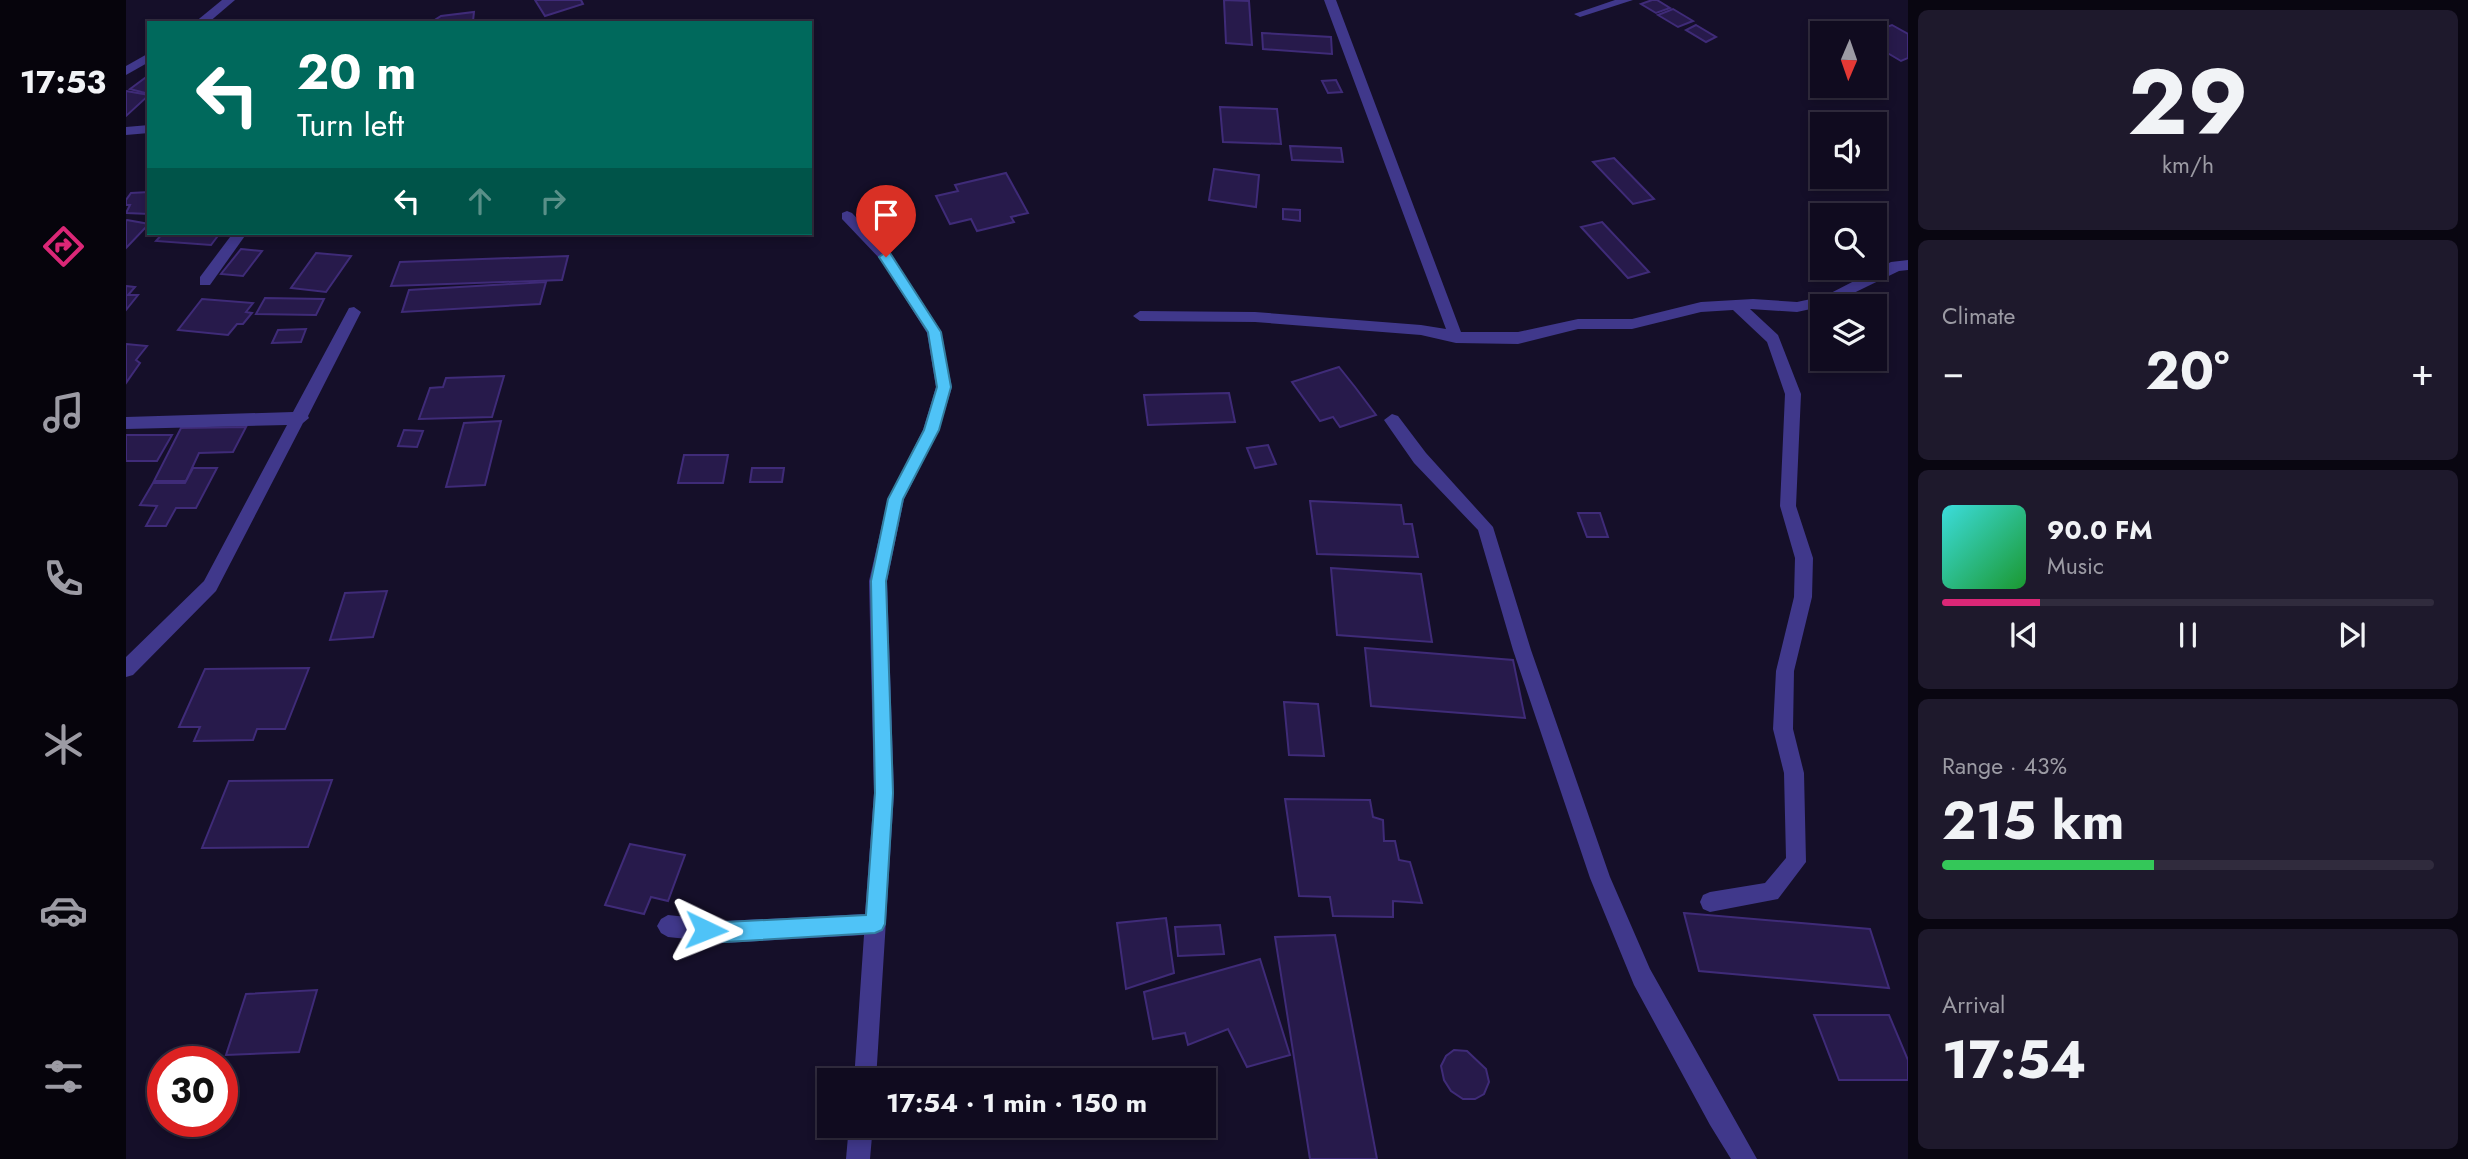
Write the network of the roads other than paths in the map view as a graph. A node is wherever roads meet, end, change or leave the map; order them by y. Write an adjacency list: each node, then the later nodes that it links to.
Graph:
1 (229, 0): 5 (street)
2 (1330, 0): 17 (street)
3 (1627, 0): 4 (street)
4 (1580, 14)
5 (203, 21)
6 (147, 58): 7 (street)
7 (126, 71)
8 (147, 129): 9 (street)
9 (126, 131)
10 (847, 216): 23 (street)
11 (239, 235): 13 (street)
12 (1908, 265): 14 (street)
13 (205, 281)
14 (1736, 305): 17 (street); 22 (street)
15 (354, 312): 18 (street)
16 (1140, 316): 17 (street)
17 (1456, 337)
18 (301, 418): 20 (street); 21 (street)
19 (1392, 420): 28 (street)
20 (126, 423)
21 (126, 669)
22 (1710, 902)
23 (875, 924): 24 (street); 25 (street)
24 (668, 926)
25 (866, 1068)
26 (860, 1138): 27 (street)
27 (858, 1159)
28 (1745, 1159)

